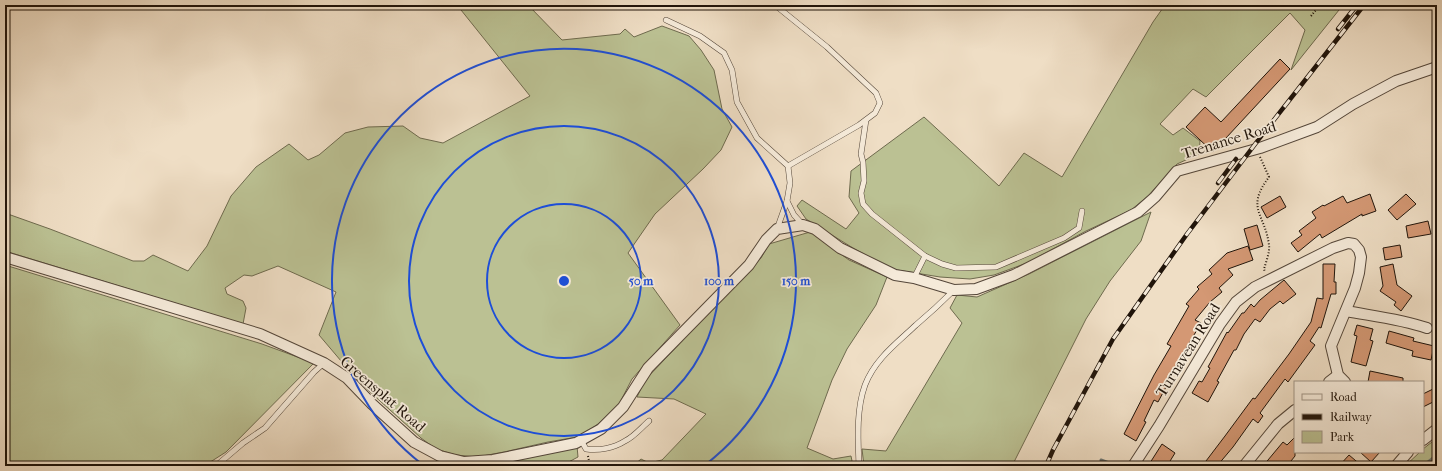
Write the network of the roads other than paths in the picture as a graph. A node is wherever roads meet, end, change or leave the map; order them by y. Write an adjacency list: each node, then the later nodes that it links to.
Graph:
1 (775, 5): 4 (lane)
2 (666, 20): 5 (lane)
3 (1437, 67): 13 (street, Trenance Road)
4 (866, 120): 5 (lane); 10 (lane)
5 (788, 166): 6 (lane)
6 (787, 201): 8 (lane); 9 (lane)
7 (1082, 210): 10 (lane)
8 (803, 225): 9 (street); 12 (street, Trenance Road)
9 (777, 229): 22 (street, Greensplat Road)
10 (925, 256): 12 (lane)
11 (5, 257): 16 (street, Greensplat Road)
12 (914, 278): 13 (street, Trenance Road)
13 (954, 290): 25 (lane)
14 (1346, 311): 15 (street); 17 (street, Turnavean Road); 26 (street, Turnavean Road)
15 (1427, 328)
16 (324, 363): 22 (street, Greensplat Road); 24 (lane)
17 (1341, 379)
18 (1294, 411): 27 (street)
19 (649, 421): 22 (lane)
20 (1437, 429): 21 (street)
21 (1424, 439)
22 (581, 440)
23 (1407, 453): 28 (street)
24 (216, 466)
25 (859, 466)
26 (1133, 466)
27 (1244, 466)
28 (1396, 466)

